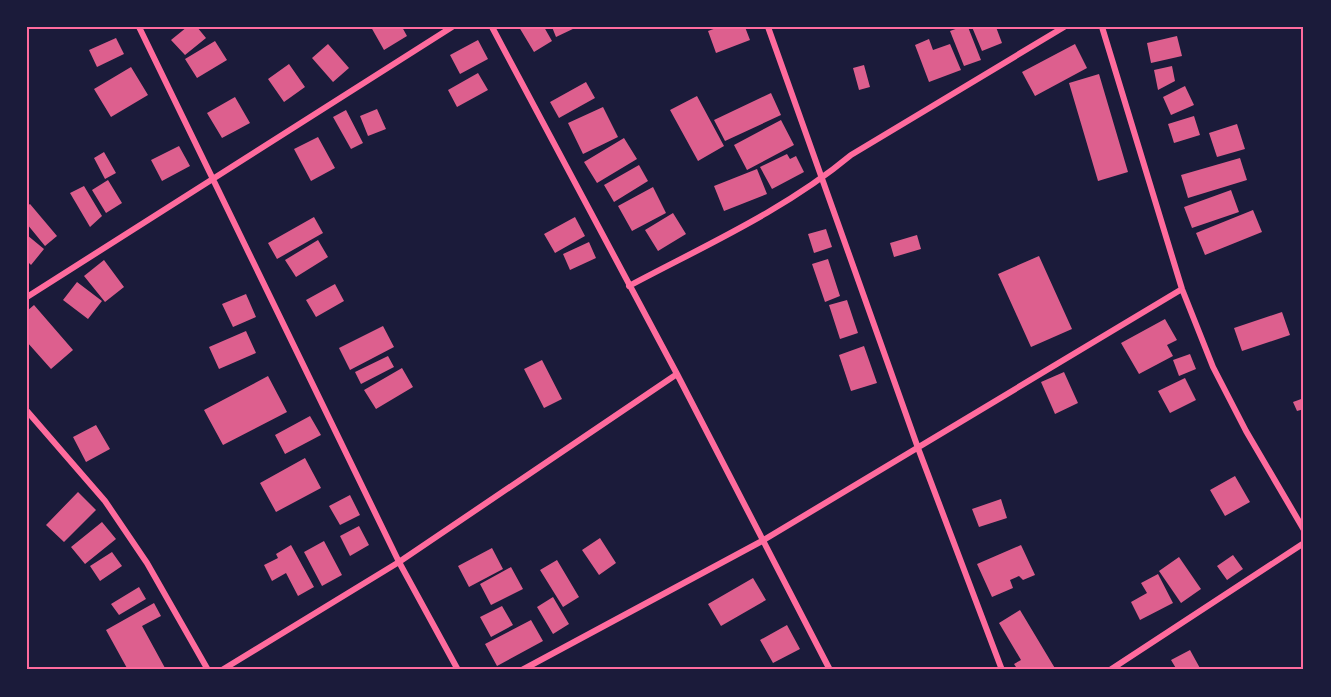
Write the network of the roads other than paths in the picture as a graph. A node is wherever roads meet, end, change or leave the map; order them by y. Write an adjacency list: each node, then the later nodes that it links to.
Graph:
1 (139, 27): 7 (street)
2 (452, 27): 7 (street)
3 (492, 27): 9 (street)
4 (768, 27): 8 (street)
5 (1064, 27): 8 (street)
6 (1102, 27): 10 (street)
7 (212, 178): 11 (street); 18 (street)
8 (822, 179): 9 (street); 14 (street)
9 (629, 286): 12 (street)
10 (1182, 289): 14 (street); 15 (street)
11 (27, 297)
12 (676, 374): 16 (street); 18 (street)
13 (27, 411): 19 (street)
14 (918, 448): 16 (street); 24 (street)
15 (1304, 530)
16 (762, 541): 22 (street); 23 (street)
17 (1304, 543): 25 (street)
18 (399, 562): 20 (street); 21 (street)
19 (208, 670)
20 (222, 670)
21 (458, 670)
22 (522, 670)
23 (830, 670)
24 (1002, 670)
25 (1110, 670)

